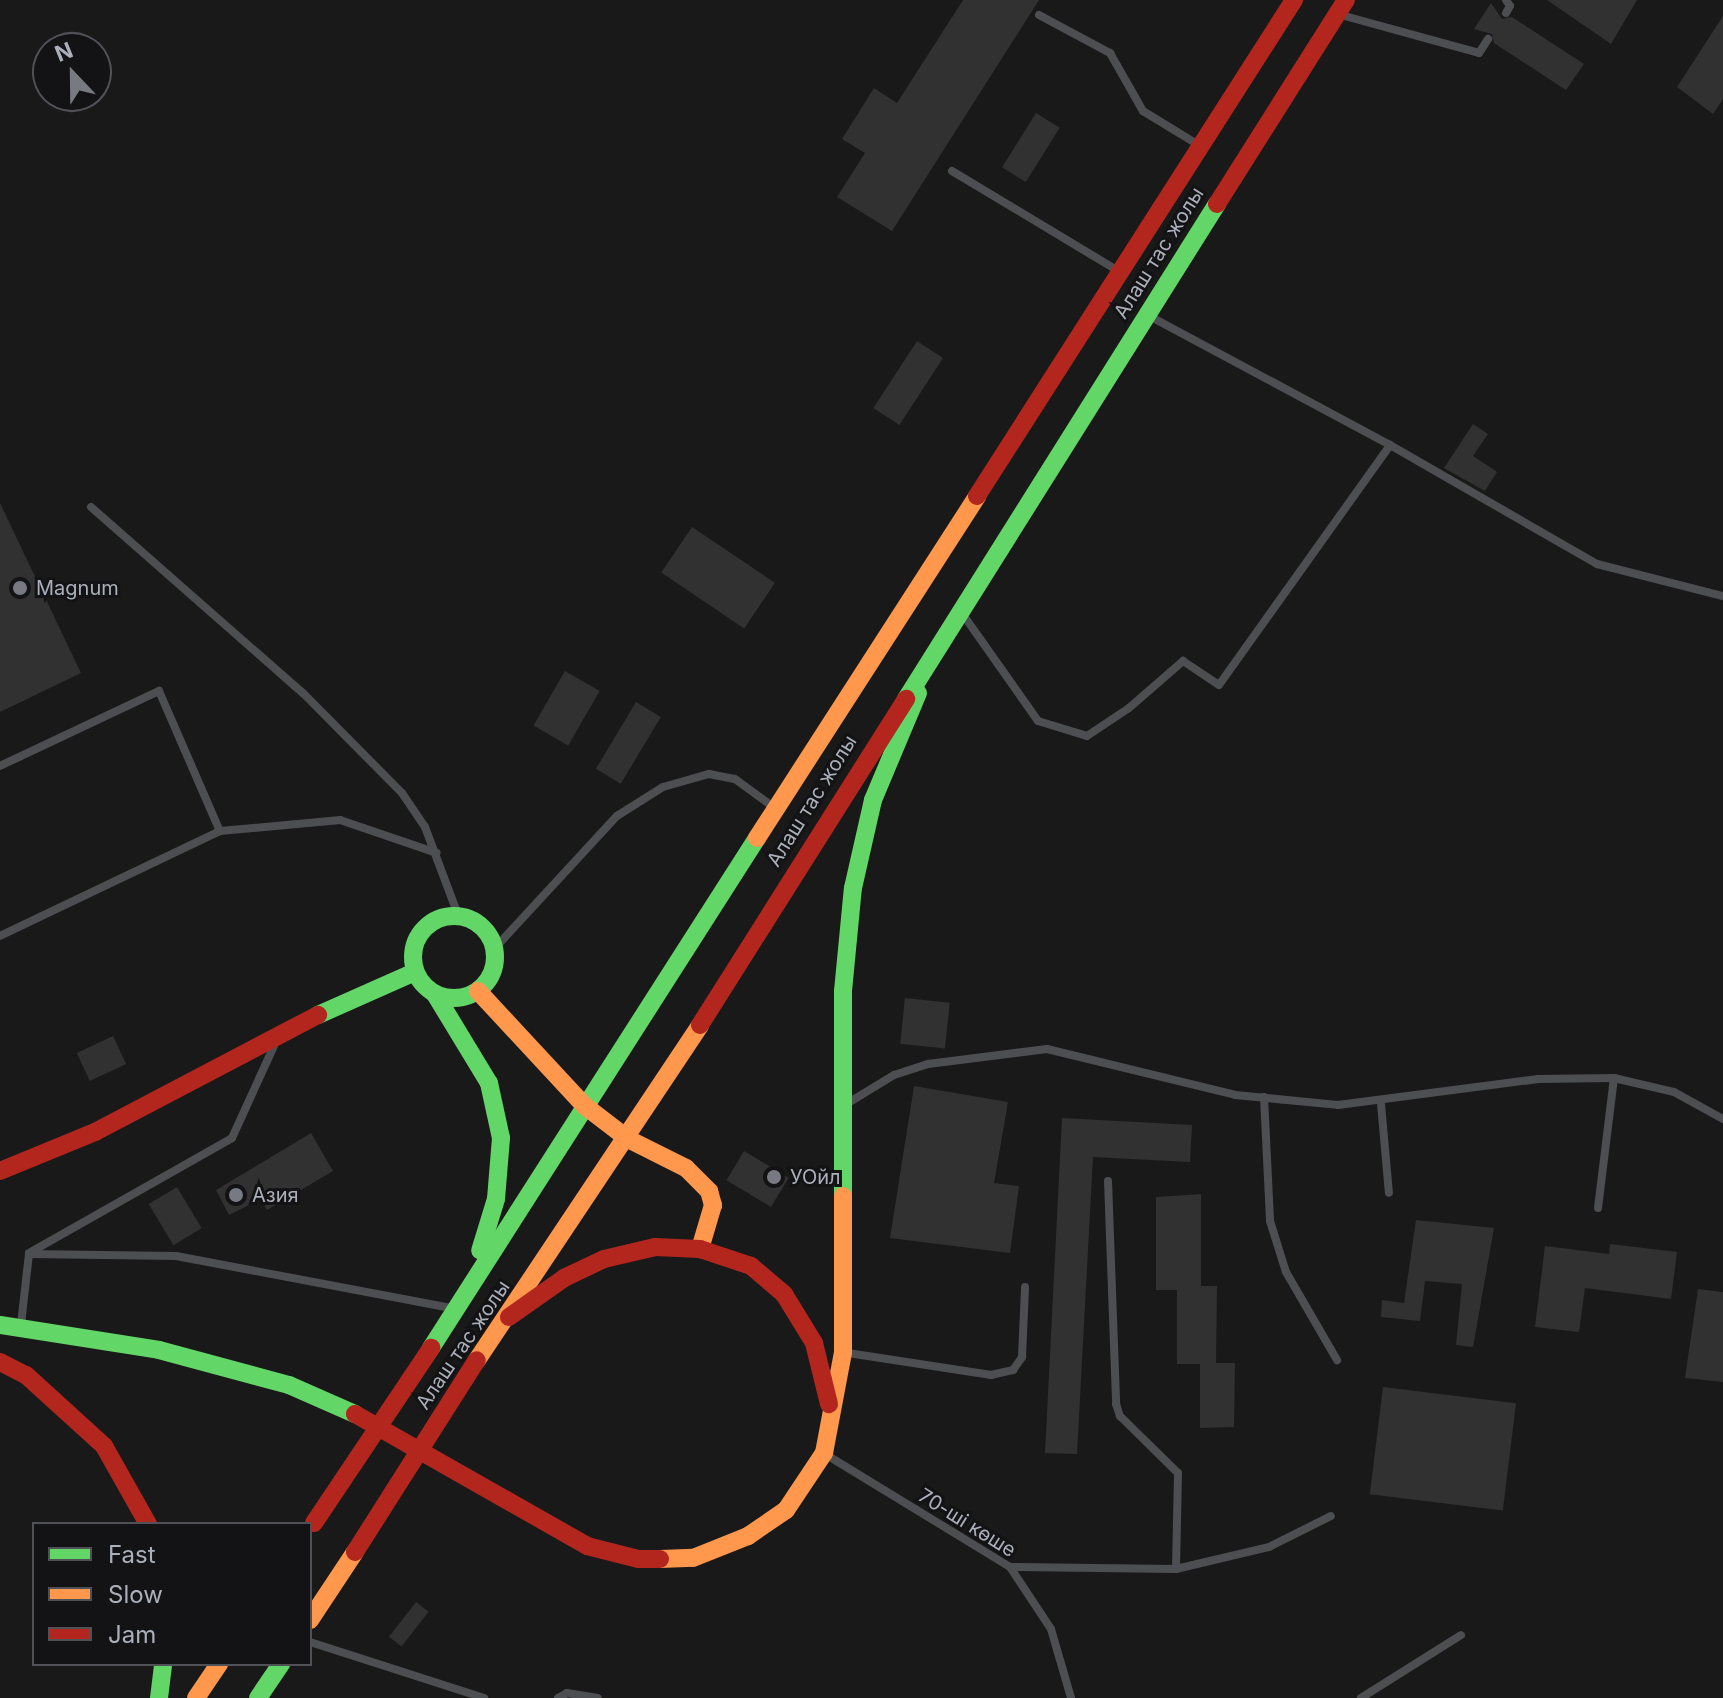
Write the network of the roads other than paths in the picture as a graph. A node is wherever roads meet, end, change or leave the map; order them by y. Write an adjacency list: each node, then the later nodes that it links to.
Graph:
1 (1506, 0): 4 (lane)
2 (1291, 1): 7 (main road, Алаш тас жолы)
3 (1341, 7): 6 (lane); 10 (main road, Алаш тас жолы)
4 (1506, 13)
5 (1039, 15): 7 (lane)
6 (1488, 39)
7 (1201, 146): 9 (main road, Алаш тас жолы)
8 (952, 171): 9 (lane)
9 (1121, 272): 17 (main road, Алаш тас жолы)
10 (1147, 315): 11 (lane); 14 (main road, Алаш тас жолы)
11 (1390, 445): 13 (lane); 14 (lane)
12 (91, 507): 19 (lane)
13 (1723, 596)
14 (959, 607): 15 (main road, Алаш тас жолы)
15 (948, 624): 31 (main road); 33 (main road, Алаш тас жолы)
16 (0, 766): 18 (lane)
17 (776, 809): 22 (lane); 30 (main road, Алаш тас жолы)
18 (220, 831): 19 (lane); 21 (lane)
19 (437, 853): 20 (lane)
20 (458, 915): 22 (main road); 23 (main road)
21 (0, 936)
22 (495, 948): 24 (main road)
23 (415, 972): 25 (main road); 26 (main road)
24 (478, 991): 25 (main road); 30 (main road)
25 (435, 994): 40 (main road)
26 (278, 1037): 34 (main road); 39 (lane)
27 (1614, 1078): 29 (lane); 32 (lane); 37 (lane)
28 (1264, 1097): 29 (lane); 31 (lane); 47 (lane)
29 (1381, 1104): 36 (lane)
30 (585, 1106): 33 (main road); 40 (main road, Алаш тас жолы)
31 (844, 1106): 46 (main road)
32 (1723, 1119)
33 (628, 1139): 38 (main road); 43 (main road, Алаш тас жолы)
34 (0, 1171)
35 (1108, 1181): 55 (lane)
36 (1389, 1193)
37 (1598, 1208)
38 (700, 1249): 43 (main road); 49 (main road)
39 (29, 1254): 42 (lane); 45 (lane)
40 (470, 1285): 42 (main road, Алаш тас жолы)
41 (1025, 1287): 46 (lane)
42 (455, 1309): 53 (main road, Алаш тас жолы, bridge)
43 (509, 1317): 56 (main road, Алаш тас жолы, bridge)
44 (0, 1325): 45 (main road)
45 (21, 1329): 50 (main road)
46 (843, 1352): 49 (main road)
47 (1337, 1360)
48 (0, 1362): 52 (main road)
49 (830, 1406): 50 (main road)
50 (824, 1453): 54 (lane, 70-ші көше)
51 (1331, 1516): 55 (lane)
52 (147, 1522)
53 (312, 1526)
54 (1010, 1567): 55 (lane); 68 (lane, 70-ші көше)
55 (1176, 1569)
56 (312, 1617)
57 (1461, 1635): 69 (lane)
58 (312, 1643): 65 (lane)
59 (163, 1666): 62 (main road)
60 (218, 1666): 63 (main road)
61 (280, 1666): 64 (main road)
62 (159, 1698)
63 (196, 1698)
64 (258, 1698)
65 (484, 1698)
66 (558, 1698): 67 (lane)
67 (598, 1698)
68 (1071, 1698)
69 (1361, 1698)

